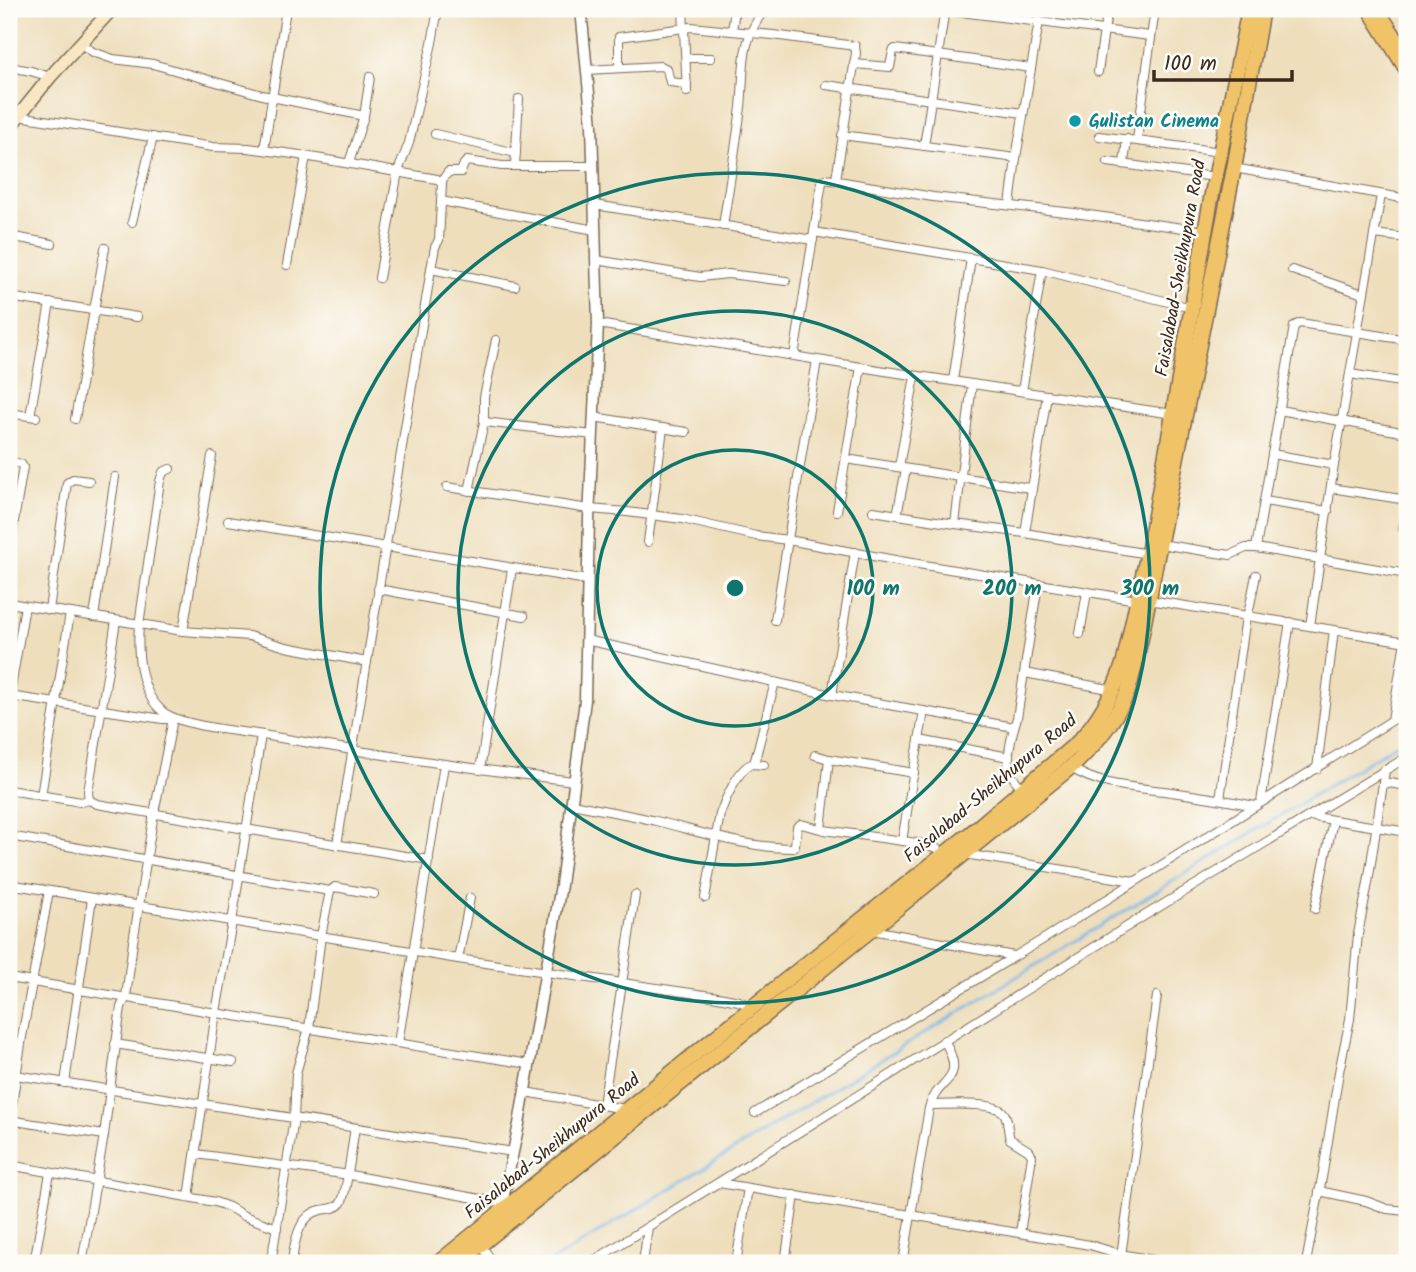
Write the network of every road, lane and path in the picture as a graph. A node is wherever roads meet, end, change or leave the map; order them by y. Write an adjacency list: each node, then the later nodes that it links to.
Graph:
1 (112, 9): 21 (main road)
2 (286, 9): 37 (street)
3 (438, 9): 61 (street)
4 (582, 9): 30 (street)
5 (683, 9): 16 (street)
6 (735, 9): 18 (street)
7 (765, 9): 19 (street)
8 (943, 9): 15 (street); 23 (street)
9 (1108, 9): 17 (street)
10 (1155, 9): 20 (street)
11 (1249, 9): 51 (highway, Faisalabad-Sheikhupura Road)
12 (1262, 9): 60 (highway, Faisalabad-Sheikhupura Road)
13 (1368, 9): 32 (main road)
14 (1378, 9): 22 (main road)
15 (1039, 21): 17 (street); 29 (street)
16 (684, 27): 18 (street); 24 (street); 28 (street)
17 (1104, 30): 20 (street); 31 (street)
18 (732, 31): 19 (street)
19 (750, 32): 26 (street); 71 (street)
20 (1150, 36): 48 (street)
21 (79, 43): 34 (main road); 37 (street)
22 (1407, 54)
23 (939, 55): 26 (street); 29 (street); 39 (street)
24 (686, 58): 25 (street); 28 (street)
25 (711, 58)
26 (854, 64): 36 (street)
27 (9, 67): 34 (street)
28 (620, 68): 30 (street)
29 (1031, 68): 40 (street)
30 (587, 70): 59 (street)
31 (1098, 72)
32 (1407, 72)
33 (370, 76): 42 (street)
34 (50, 77): 41 (main road)
35 (826, 85): 36 (street)
36 (850, 88): 39 (street); 45 (street)
37 (272, 97): 42 (street); 50 (street)
38 (519, 99): 52 (street)
39 (931, 100): 40 (street); 49 (street)
40 (1023, 113): 54 (street)
41 (19, 116): 43 (main road); 47 (street)
42 (364, 116): 56 (street)
43 (9, 128)
44 (435, 134): 52 (street)
45 (842, 135): 49 (street); 63 (street)
46 (1099, 136): 48 (street)
47 (153, 137): 50 (street); 70 (street)
48 (1132, 140): 51 (street); 57 (street)
49 (924, 146): 54 (street)
50 (264, 150): 53 (street)
51 (1221, 152): 62 (highway, Faisalabad-Sheikhupura Road)
52 (516, 153): 58 (street)
53 (306, 156): 56 (street); 82 (street)
54 (1016, 158): 69 (street)
55 (1108, 162): 57 (street)
56 (349, 163): 61 (street)
57 (1124, 164): 62 (street)
58 (515, 166): 59 (street); 64 (street)
59 (594, 166): 68 (street)
60 (1234, 168): 65 (street); 148 (highway, Faisalabad-Sheikhupura Road)
61 (398, 172): 64 (street); 86 (street)
62 (1216, 177): 73 (highway, Faisalabad-Sheikhupura Road)
63 (835, 180): 69 (street); 76 (street)
64 (441, 182): 67 (street)
65 (1381, 195): 66 (street); 74 (street)
66 (1407, 199)
67 (441, 201): 72 (street); 83 (street)
68 (595, 205): 71 (street); 72 (street)
69 (1010, 205): 73 (street)
70 (132, 222)
71 (723, 226): 76 (street)
72 (596, 230): 81 (street)
73 (1205, 231): 92 (highway, Faisalabad-Sheikhupura Road)
74 (1374, 234): 77 (street); 89 (street)
75 (9, 236): 78 (street)
76 (813, 236): 80 (street); 99 (street)
77 (1407, 238)
78 (52, 244)
79 (105, 248): 93 (street)
80 (971, 258): 84 (street); 104 (street)
81 (596, 260): 87 (street); 95 (street)
82 (287, 265)
83 (430, 269): 88 (street); 149 (street)
84 (1042, 270): 92 (street); 107 (street)
85 (1292, 270): 89 (street)
86 (379, 278)
87 (786, 281)
88 (515, 286)
89 (1363, 294): 96 (street)
90 (9, 297): 91 (street)
91 (50, 303): 93 (street); 110 (street)
92 (1192, 308): 111 (highway, Faisalabad-Sheikhupura Road)
93 (94, 310): 94 (street); 113 (street)
94 (137, 317)
95 (598, 324): 99 (street); 112 (street)
96 (1357, 332): 98 (street); 102 (street); 109 (street)
97 (496, 340): 114 (street)
98 (1407, 340)
99 (794, 356): 100 (street)
100 (817, 360): 101 (street); 146 (street)
101 (861, 367): 103 (street); 122 (street)
102 (1350, 374): 105 (street); 115 (street)
103 (915, 376): 104 (street); 125 (street)
104 (953, 381): 106 (street)
105 (1407, 383)
106 (972, 384): 107 (street); 128 (street)
107 (1022, 391): 108 (street)
108 (1047, 395): 111 (street); 131 (street)
109 (1279, 410): 115 (street); 120 (street)
110 (9, 413)
111 (1173, 414): 153 (highway, Faisalabad-Sheikhupura Road)
112 (594, 417): 116 (street); 119 (street)
113 (75, 419)
114 (484, 422): 119 (street); 133 (street)
115 (1342, 422): 118 (street); 124 (street)
116 (663, 428): 117 (street); 140 (street)
117 (686, 432)
118 (1407, 433)
119 (593, 435): 136 (street)
120 (1272, 454): 124 (street); 134 (street)
121 (212, 456): 178 (street)
122 (846, 459): 125 (street); 137 (street)
123 (9, 461): 151 (street)
124 (1334, 465): 132 (street)
125 (902, 468): 128 (street); 141 (street)
126 (170, 470): 174 (street)
127 (115, 477): 170 (street)
128 (961, 477): 131 (street); 143 (street)
129 (89, 481): 165 (street)
130 (447, 487): 133 (street)
131 (1030, 488): 145 (street)
132 (1331, 488): 135 (street); 139 (street)
133 (469, 491): 136 (street)
134 (1264, 501): 139 (street); 150 (street)
135 (1407, 502): 144 (street)
136 (589, 509): 140 (street); 158 (street)
137 (837, 511)
138 (873, 511): 141 (street)
139 (1328, 511): 154 (street)
140 (652, 515): 146 (street); 147 (street)
141 (897, 515): 143 (street)
142 (228, 521): 149 (street)
143 (956, 524): 145 (street)
144 (1403, 529)
145 (1025, 533): 153 (street)
146 (788, 540): 152 (street); 171 (street)
147 (648, 542)
148 (1160, 544): 150 (street); 162 (highway, Faisalabad-Sheikhupura Road)
149 (386, 548): 155 (street); 160 (street)
150 (1256, 548): 154 (street)
151 (9, 551)
152 (855, 552): 159 (street); 186 (street)
153 (1147, 554): 162 (highway, Faisalabad-Sheikhupura Road)
154 (1320, 560): 156 (street); 175 (street)
155 (512, 569): 158 (street); 167 (street)
156 (1407, 574)
157 (1256, 575): 168 (street)
158 (587, 580): 180 (street)
159 (1038, 584): 161 (street); 183 (street)
160 (379, 589): 167 (street); 182 (street)
161 (1087, 592): 162 (street); 179 (street)
162 (1143, 600): 168 (street); 185 (highway, Faisalabad-Sheikhupura Road); 205 (highway, Faisalabad-Sheikhupura Road)
163 (9, 603): 164 (street)
164 (25, 606): 165 (street); 187 (street)
165 (49, 610): 166 (street)
166 (70, 613): 170 (street); 188 (street)
167 (505, 613): 169 (street); 207 (street)
168 (1247, 615): 173 (street); 216 (street)
169 (524, 616)
170 (94, 617): 172 (street)
171 (775, 620)
172 (116, 621): 174 (street); 189 (street)
173 (1290, 622): 175 (street); 219 (street)
174 (138, 625): 178 (street); 192 (street)
175 (1310, 626): 177 (street)
176 (1407, 629): 181 (street)
177 (1334, 630): 181 (street); 206 (street)
178 (183, 631): 182 (street)
179 (1080, 634)
180 (586, 640): 184 (street); 210 (street)
181 (1406, 642): 193 (street)
182 (367, 662): 197 (street)
183 (1025, 673): 185 (street); 194 (street)
184 (775, 682): 186 (street); 202 (street)
185 (1114, 690): 213 (highway, Faisalabad-Sheikhupura Road)
186 (832, 695): 191 (street)
187 (9, 698): 188 (street)
188 (57, 704): 189 (street); 215 (street)
189 (102, 710): 192 (street); 217 (street)
190 (1407, 710): 193 (street)
191 (924, 711): 194 (street); 196 (street)
192 (173, 719): 195 (street); 220 (street)
193 (1392, 720): 206 (street)
194 (1014, 727): 199 (street)
195 (261, 735): 197 (street); 224 (street)
196 (919, 740): 199 (street); 209 (street)
197 (353, 750): 203 (street); 231 (street)
198 (815, 755): 201 (street)
199 (1009, 757): 213 (street)
200 (1407, 757): 208 (street)
201 (829, 759): 209 (street); 225 (street)
202 (754, 764): 204 (street); 228 (street)
203 (444, 765): 207 (street); 235 (street)
204 (764, 765)
205 (1070, 767): 216 (street); 229 (highway, Faisalabad-Sheikhupura Road)
206 (1317, 769): 219 (street)
207 (480, 770): 210 (street)
208 (1385, 770): 211 (street); 221 (street)
209 (914, 773): 230 (street)
210 (575, 781): 218 (street)
211 (1383, 782): 212 (street); 223 (street)
212 (1407, 786)
213 (1023, 789): 229 (highway, Faisalabad-Sheikhupura Road)
214 (9, 790): 215 (street)
215 (40, 796): 217 (street)
216 (1220, 799): 219 (street)
217 (89, 800): 220 (street)
218 (572, 804): 228 (street); 256 (street)
219 (1258, 804): 237 (street)
220 (154, 813): 224 (street); 234 (street)
221 (1309, 816): 222 (street); 266 (street)
222 (1333, 820): 223 (street); 247 (street)
223 (1376, 826): 226 (street); 289 (street)
224 (246, 829): 231 (street); 236 (street)
225 (821, 830): 228 (street); 230 (street)
226 (1407, 832)
227 (9, 836): 234 (street)
228 (716, 837): 245 (street)
229 (976, 837): 232 (highway, Faisalabad-Sheikhupura Road); 233 (highway, Faisalabad-Sheikhupura Road)
230 (902, 841): 232 (street)
231 (337, 845): 235 (street)
232 (945, 854): 263 (highway, Faisalabad-Sheikhupura Road)
233 (964, 854): 237 (street); 250 (highway, Faisalabad-Sheikhupura Road)
234 (146, 860): 236 (street); 246 (street)
235 (429, 860): 253 (street)
236 (239, 876): 240 (street); 249 (street)
237 (1134, 881): 254 (street)
238 (9, 884): 239 (street)
239 (49, 891): 243 (street); 258 (street)
240 (330, 891): 241 (street); 251 (street)
241 (374, 894)
242 (635, 895): 259 (street)
243 (92, 898): 246 (street); 260 (street)
244 (470, 898): 255 (street)
245 (705, 898)
246 (139, 906): 249 (street); 262 (street)
247 (1315, 909)
248 (1407, 921): 252 (street)
249 (232, 922): 251 (street); 264 (street)
250 (872, 930): 254 (street); 305 (highway, Faisalabad-Sheikhupura Road)
251 (321, 936): 253 (street); 265 (street)
252 (1405, 940)
253 (413, 952): 255 (street); 267 (street)
254 (1014, 956): 280 (street)
255 (458, 959): 256 (street)
256 (546, 973): 259 (street); 271 (street)
257 (9, 978): 258 (street)
258 (33, 982): 260 (street); 272 (street)
259 (622, 984): 263 (street); 277 (street)
260 (78, 989): 262 (street); 273 (street)
261 (1157, 996): 306 (street)
262 (126, 997): 264 (street); 268 (street)
263 (752, 1007): 279 (highway, Faisalabad-Sheikhupura Road)
264 (216, 1012): 265 (street); 269 (street)
265 (309, 1028): 267 (street); 281 (street)
266 (944, 1041): 278 (street); 293 (street)
267 (398, 1043): 271 (street)
268 (116, 1044): 269 (street); 274 (street)
269 (209, 1059): 270 (street); 276 (street)
270 (233, 1062)
271 (530, 1064): 275 (street)
272 (13, 1074): 273 (street); 282 (street)
273 (65, 1083): 274 (street)
274 (110, 1090): 276 (street); 284 (street)
275 (525, 1092): 277 (street); 285 (street)
276 (202, 1105): 281 (street); 286 (street)
277 (603, 1105): 279 (street)
278 (930, 1105): 301 (street); 304 (street)
279 (628, 1109): 299 (highway, Faisalabad-Sheikhupura Road)
280 (755, 1113)
281 (294, 1119): 283 (street); 287 (street)
282 (9, 1122): 284 (street)
283 (355, 1128): 285 (street); 291 (street)
284 (104, 1135): 292 (street)
285 (513, 1152): 299 (street)
286 (196, 1154): 287 (street); 298 (street)
287 (287, 1165): 291 (street); 303 (street)
288 (9, 1166): 290 (street)
289 (1323, 1172): 295 (street); 296 (street)
290 (50, 1173): 292 (street); 307 (street)
291 (348, 1175): 299 (street); 310 (street)
292 (96, 1181): 298 (street); 308 (street)
293 (719, 1183): 294 (street); 302 (street)
294 (748, 1188): 297 (street); 316 (street)
295 (1319, 1191): 296 (street); 320 (street)
296 (1333, 1194): 300 (street)
297 (795, 1195): 301 (street); 317 (street)
298 (189, 1197): 303 (street)
299 (501, 1208): 305 (highway, Faisalabad-Sheikhupura Road)
300 (1407, 1211)
301 (910, 1215): 304 (street); 318 (street)
302 (648, 1227): 314 (street); 315 (street)
303 (277, 1228): 309 (street)
304 (1020, 1233): 306 (street)
305 (478, 1239): 311 (highway, Faisalabad-Sheikhupura Road); 312 (highway, Faisalabad-Sheikhupura Road); 313 (street)
306 (1120, 1259): 319 (street)
307 (34, 1263)
308 (82, 1263)
309 (271, 1263)
310 (292, 1263)
311 (438, 1263)
312 (458, 1263)
313 (493, 1263)
314 (590, 1263)
315 (643, 1263)
316 (736, 1263)
317 (785, 1263)
318 (903, 1263)
319 (1170, 1263)
320 (1306, 1263)

